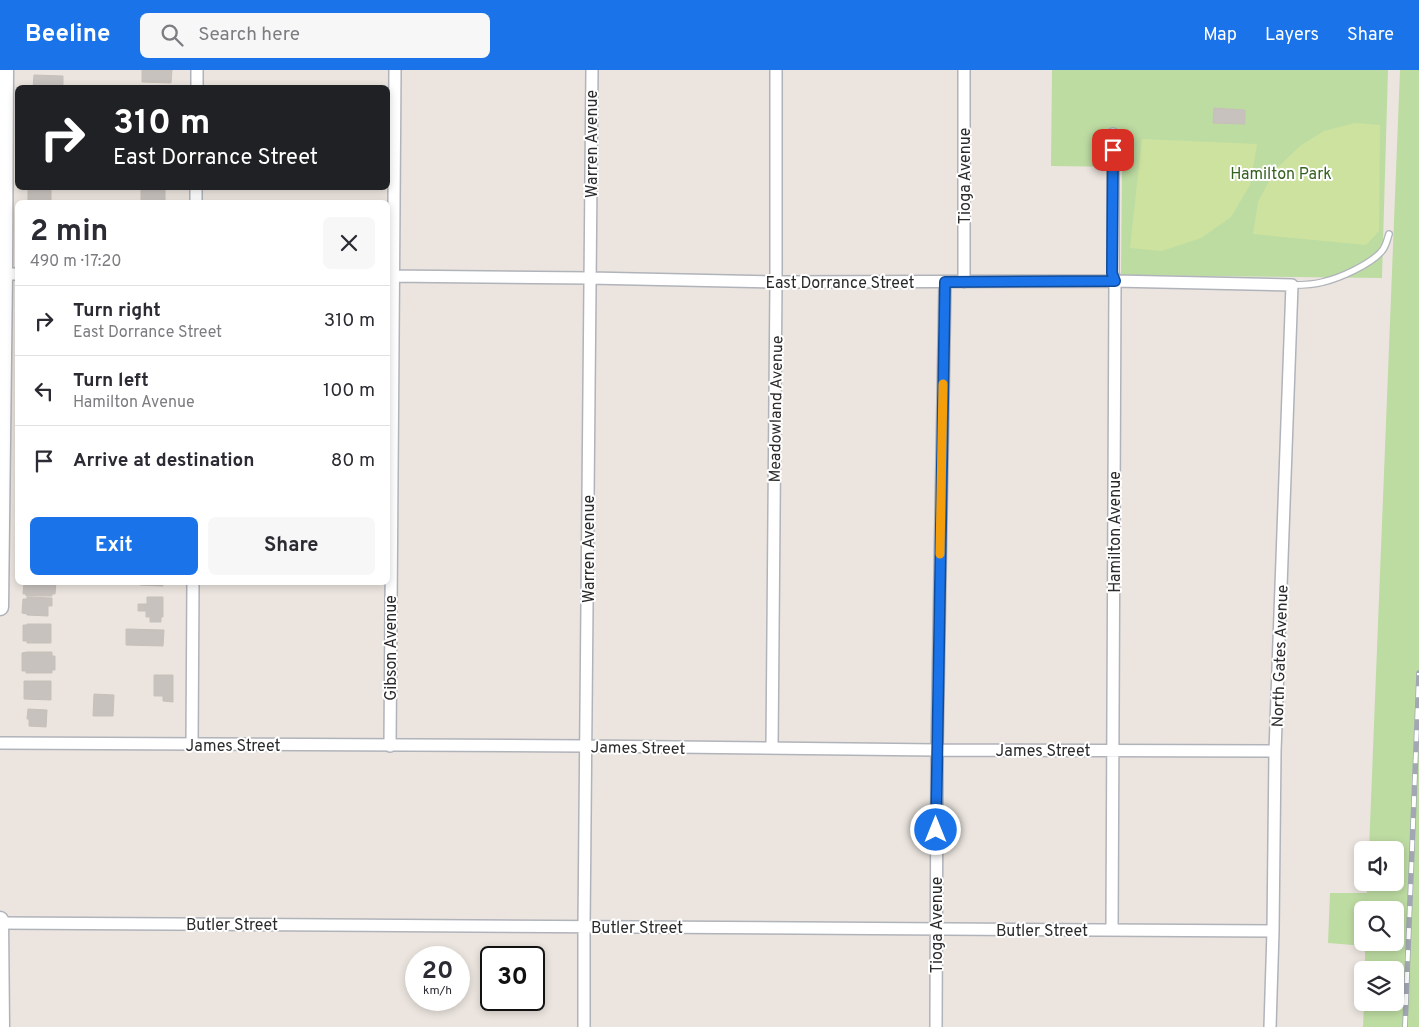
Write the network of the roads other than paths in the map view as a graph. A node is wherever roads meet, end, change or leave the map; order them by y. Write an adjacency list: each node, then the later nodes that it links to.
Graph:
1 (5, 70): 10 (main road)
2 (197, 70): 7 (street)
3 (395, 70): 11 (street, Gibson Avenue)
4 (592, 70): 12 (street, Warren Avenue)
5 (776, 70): 14 (street, Meadowland Avenue)
6 (964, 70): 16 (street, Tioga Avenue)
7 (197, 85)
8 (1113, 134): 13 (street, Hamilton Avenue)
9 (1389, 234): 17 (lane)
10 (7, 274): 19 (main road)
11 (390, 276): 12 (street, East Dorrance Street); 22 (street, Gibson Avenue)
12 (590, 278): 14 (street, East Dorrance Street); 23 (street, Warren Avenue)
13 (1115, 281): 16 (street, East Dorrance Street); 17 (street, East Dorrance Street); 26 (street, Hamilton Avenue)
14 (776, 282): 15 (street, East Dorrance Street); 24 (street, Meadowland Avenue)
15 (945, 282): 16 (street, East Dorrance Street); 25 (street, Tioga Avenue)
16 (964, 282)
17 (1292, 285): 27 (street, North Gates Avenue)
18 (193, 585): 21 (street)
19 (0, 608)
20 (0, 743): 21 (street, James Street)
21 (192, 744): 22 (street, James Street)
22 (390, 746): 23 (street, James Street)
23 (586, 746): 24 (street, James Street); 29 (street, Warren Avenue)
24 (772, 748): 25 (street, James Street)
25 (937, 750): 26 (street, James Street); 30 (street, Tioga Avenue)
26 (1114, 750): 27 (street, James Street); 31 (street, Hamilton Avenue)
27 (1276, 751): 32 (street, North Gates Avenue)
28 (0, 922): 29 (street, Butler Street); 33 (main road)
29 (584, 926): 30 (street, Butler Street); 34 (street, Warren Avenue)
30 (936, 929): 31 (street, Butler Street); 35 (street, Tioga Avenue)
31 (1112, 930): 32 (street, Butler Street)
32 (1273, 931): 36 (street, North Gates Avenue)
33 (1, 1027)
34 (584, 1027)
35 (936, 1027)
36 (1270, 1027)

